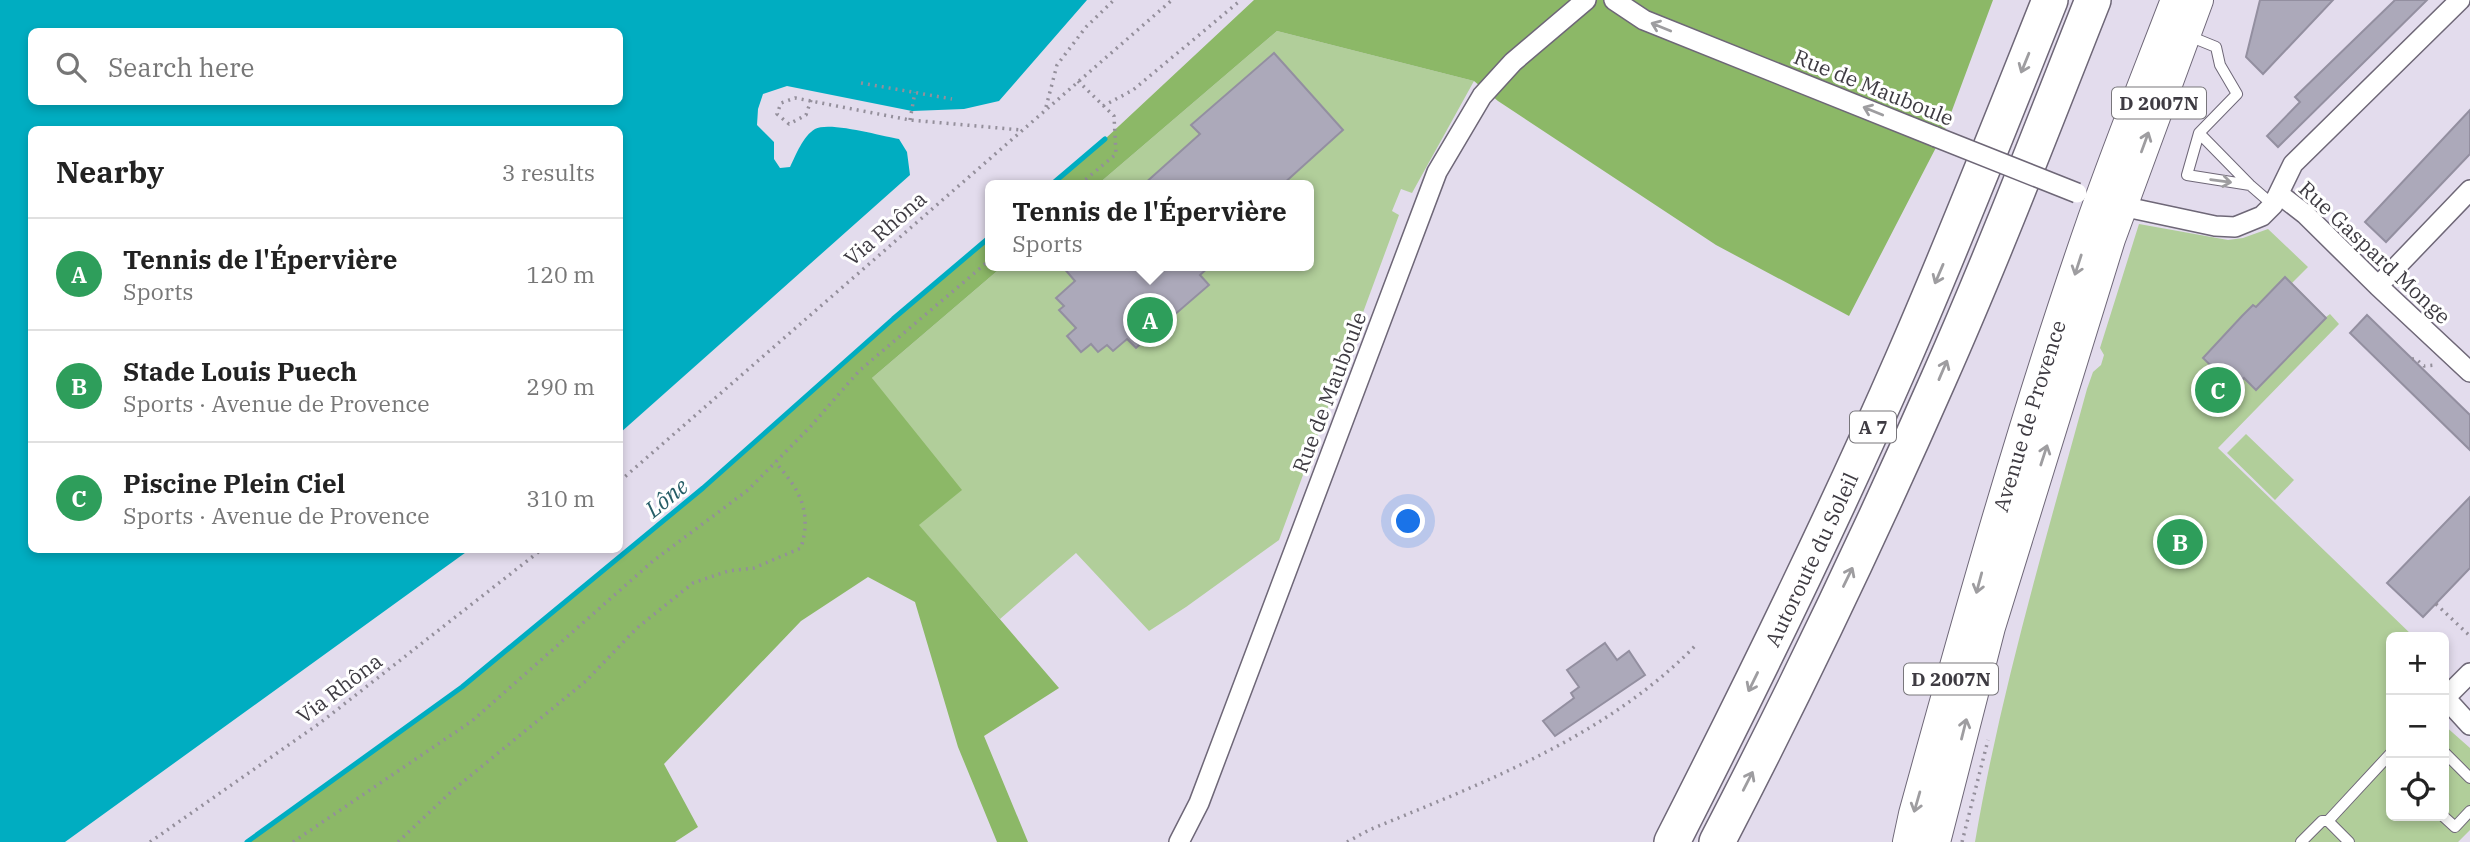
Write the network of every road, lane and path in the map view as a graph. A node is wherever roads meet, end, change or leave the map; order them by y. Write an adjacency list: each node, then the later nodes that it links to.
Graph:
1 (1114, 0): 18 (path)
2 (1172, 0): 12 (path, Via Rhôna)
3 (1241, 0): 17 (path)
4 (1586, 0): 49 (street, Rue de Mauboule)
5 (1614, 0): 26 (street, Rue de Mauboule, one-way to 5, bridge)
6 (2050, 0): 51 (highway, Autoroute du Soleil / A 7, one-way to 51)
7 (2093, 0): 52 (highway, Autoroute du Soleil / A 7, one-way to 7)
8 (2176, 0): 26 (main road, Avenue de Provence / D 2007N)
9 (2198, 0): 11 (main road, Avenue de Provence / D 2007N)
10 (2460, 0): 25 (street)
11 (2185, 34): 21 (lane); 26 (main road, Avenue de Provence / D 2007N, one-way to 11)
12 (1078, 81): 17 (path); 18 (path, Via Rhôna)
13 (861, 83): 14 (path)
14 (915, 92): 15 (path); 19 (path)
15 (953, 99)
16 (811, 100): 16 (path); 19 (path)
17 (1103, 106): 22 (path)
18 (1046, 109): 20 (path, Via Rhôna)
19 (910, 120): 20 (path)
20 (1021, 130): 31 (path, Via Rhôna)
21 (2199, 133): 23 (lane); 23 (lane, one-way to 23)
22 (1085, 180)
23 (2250, 185): 25 (lane)
24 (2470, 191): 28 (street)
25 (2276, 199): 26 (street, Rue Gaspard Monge); 28 (street, Rue Gaspard Monge)
26 (2099, 200): 53 (main road, Avenue de Provence / D 2007N, one-way to 53); 54 (main road, Avenue de Provence / D 2007N, one-way to 26)
27 (985, 265): 30 (path)
28 (2378, 286): 29 (street, Rue Gaspard Monge)
29 (2470, 372)
30 (775, 462): 47 (path); 48 (path)
31 (623, 478)
32 (537, 553): 46 (path, Via Rhôna)
33 (2435, 604): 34 (path)
34 (2470, 636)
35 (1696, 645): 50 (path)
36 (2470, 673): 37 (street)
37 (2449, 696)
38 (2449, 706): 39 (street)
39 (2470, 725)
40 (2449, 757): 42 (lane)
41 (2386, 758): 44 (lane)
42 (2470, 778)
43 (2470, 811): 45 (lane)
44 (2328, 821): 55 (lane); 56 (lane)
45 (2448, 821)
46 (150, 842)
47 (293, 842)
48 (398, 842)
49 (1179, 842)
50 (1347, 842)
51 (1672, 842)
52 (1717, 842)
53 (1908, 842)
54 (1934, 842)
55 (2301, 842)
56 (2349, 842)

